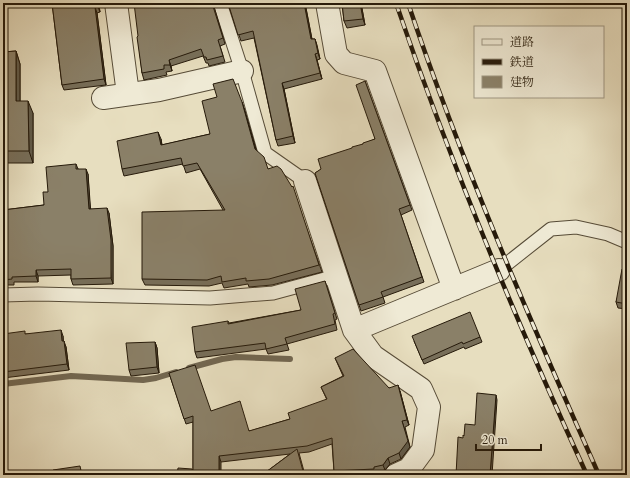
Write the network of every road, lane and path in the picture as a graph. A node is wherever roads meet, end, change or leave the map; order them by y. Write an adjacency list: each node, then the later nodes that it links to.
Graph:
1 (116, 3): 5 (street)
2 (220, 3): 4 (lane)
3 (327, 3): 11 (street)
4 (242, 72): 5 (street); 7 (lane)
5 (128, 94): 6 (street)
6 (103, 98)
7 (305, 181): 10 (street)
8 (627, 242): 9 (lane)
9 (499, 270): 11 (street)
10 (336, 276): 12 (lane); 13 (street)
11 (454, 289): 13 (street)
12 (3, 295)
13 (354, 330): 14 (street)
14 (396, 475)

